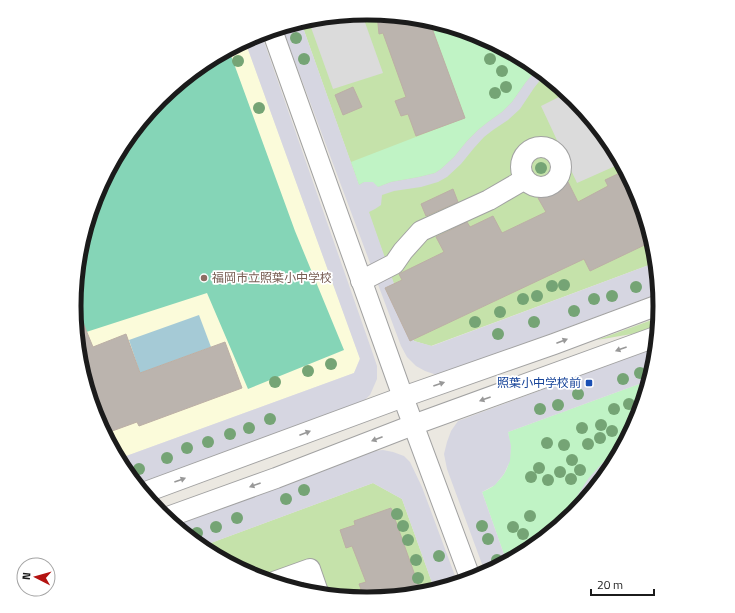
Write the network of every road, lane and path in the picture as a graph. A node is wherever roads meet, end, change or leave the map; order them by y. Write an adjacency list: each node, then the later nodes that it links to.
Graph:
1 (274, 35): 3 (street)
2 (525, 179): 3 (street)
3 (361, 281): 6 (street)
4 (654, 307): 6 (street, one-way to 4)
5 (652, 338): 7 (street, one-way to 7)
6 (403, 397): 7 (street); 8 (street, one-way to 6)
7 (413, 425): 9 (street, one-way to 9); 10 (street)
8 (149, 491)
9 (172, 515)
10 (470, 574)
11 (279, 579): 12 (street)
12 (317, 588)

